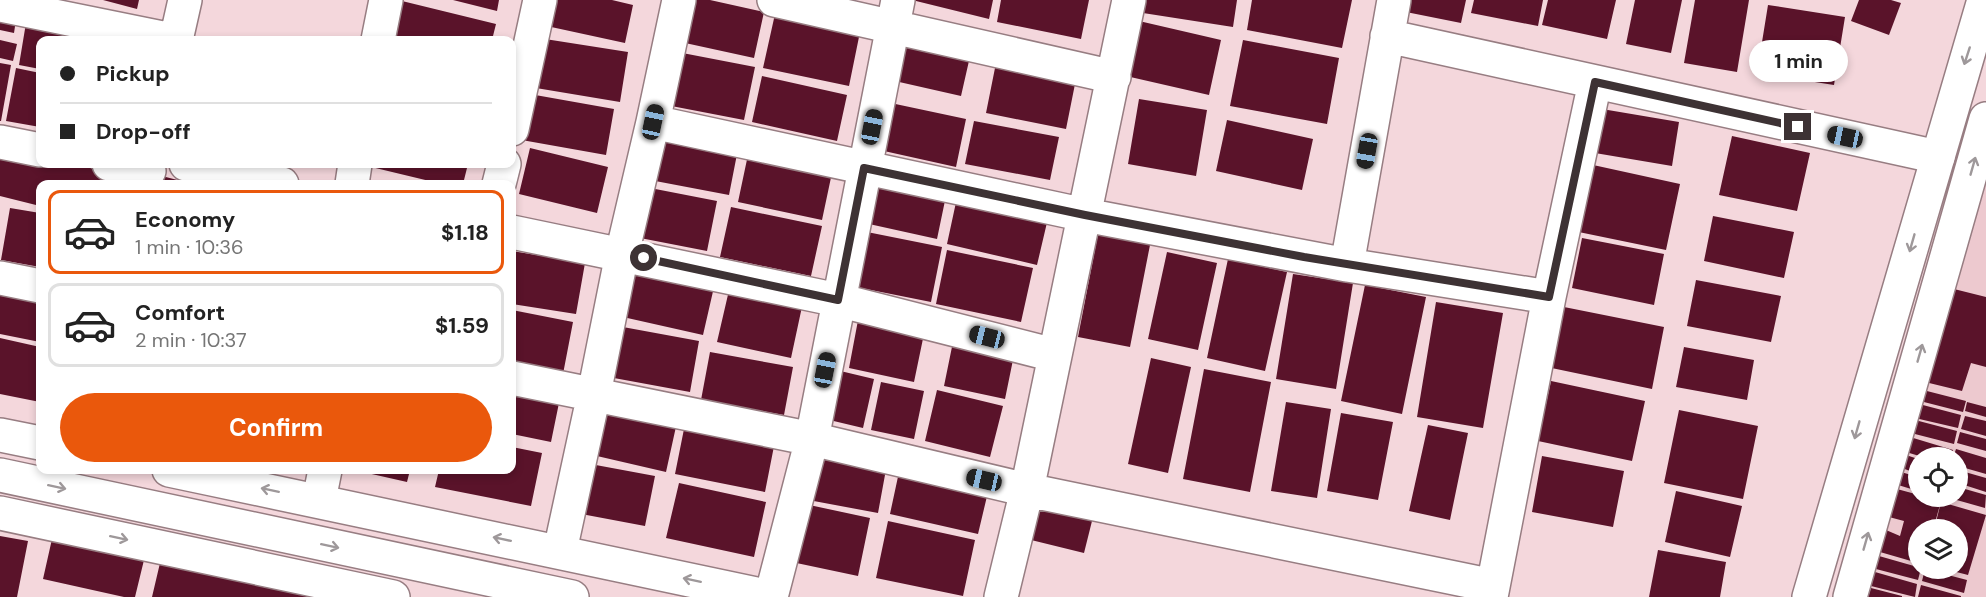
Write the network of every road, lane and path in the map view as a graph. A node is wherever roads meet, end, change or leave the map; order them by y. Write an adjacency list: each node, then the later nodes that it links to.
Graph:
1 (185, 0): 12 (street)
2 (386, 0): 13 (street)
3 (540, 0): 17 (street)
4 (679, 0): 19 (street)
5 (774, 0): 9 (street)
6 (1129, 0): 15 (street)
7 (1394, 0): 14 (street)
8 (0, 5): 11 (street)
9 (895, 13): 15 (street); 25 (street)
10 (1982, 16): 22 (street, one-way to 22)
11 (154, 36)
12 (175, 36)
13 (379, 36)
14 (1387, 36): 16 (street); 31 (street)
15 (1114, 77): 28 (street)
16 (1595, 82): 22 (street); 34 (street)
17 (516, 111)
18 (1986, 119): 54 (street, one-way to 18)
19 (653, 122): 25 (street); 30 (street)
20 (0, 142): 21 (street)
21 (36, 149)
22 (1938, 157): 53 (street, one-way to 53)
23 (127, 168): 26 (street)
24 (205, 168): 27 (street)
25 (864, 168): 28 (street); 35 (street)
26 (149, 173)
27 (263, 180)
28 (1085, 215): 31 (street); 36 (street)
29 (516, 233): 30 (street)
30 (622, 254): 35 (street); 38 (street)
31 (1347, 265): 34 (street)
32 (0, 278): 33 (street)
33 (36, 285)
34 (1549, 297): 48 (street)
35 (838, 300): 36 (street); 40 (street)
36 (1054, 355): 45 (street)
37 (516, 379): 38 (street)
38 (594, 394): 40 (street); 47 (street)
39 (0, 435): 41 (street)
40 (812, 439): 45 (street); 51 (street)
41 (36, 442)
42 (210, 474): 44 (street, one-way to 42)
43 (0, 475): 50 (street, one-way to 50)
44 (322, 485): 47 (street, one-way to 44)
45 (1027, 490): 48 (street); 52 (street)
46 (0, 513): 49 (street, one-way to 49)
47 (560, 551): 51 (street, one-way to 47)
48 (1492, 592)
49 (393, 597)
50 (572, 597)
51 (770, 597)
52 (1001, 597)
53 (1809, 597)
54 (1850, 597)

